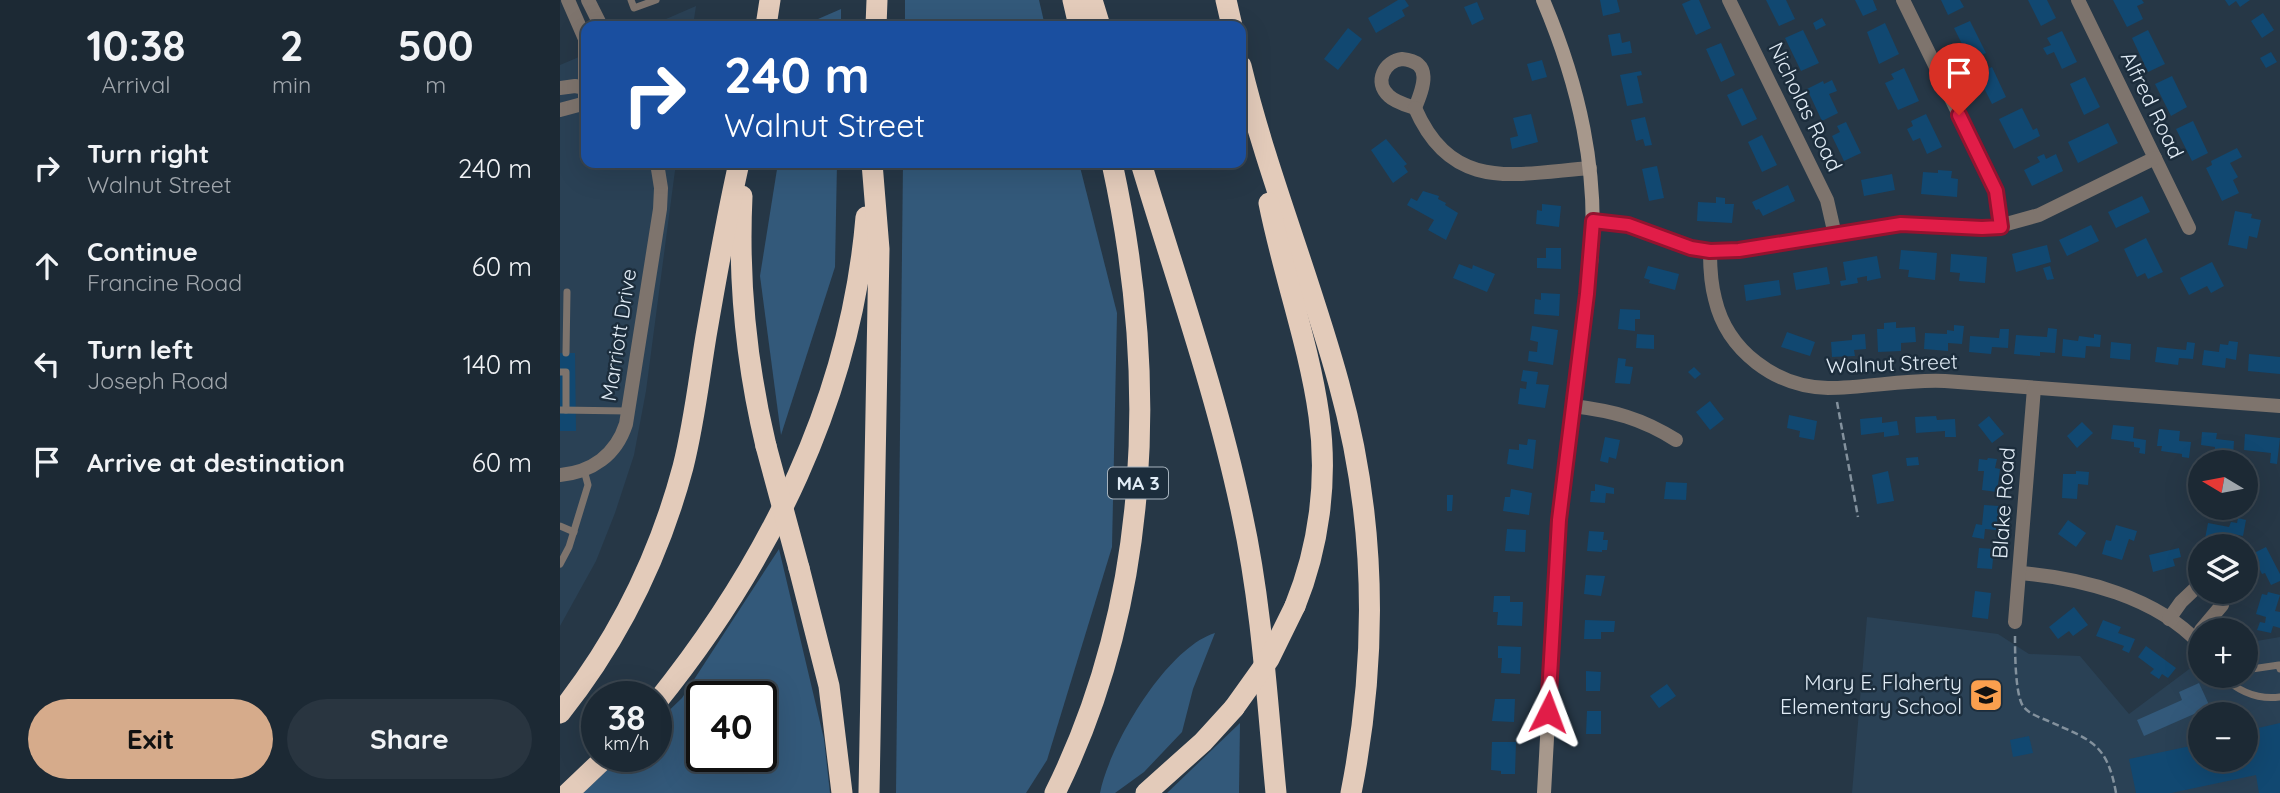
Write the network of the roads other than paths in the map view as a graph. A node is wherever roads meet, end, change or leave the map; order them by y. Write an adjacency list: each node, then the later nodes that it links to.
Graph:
1 (568, 0): 20 (street)
2 (588, 0): 14 (street)
3 (631, 0): 4 (lane)
4 (656, 0)
5 (770, 0): 15 (highway)
6 (877, 0): 16 (highway)
7 (1073, 0): 17 (highway)
8 (1093, 0): 18 (highway)
9 (1226, 0): 19 (highway)
10 (1543, 0): 35 (street)
11 (1729, 0): 39 (street, Nicholas Road)
12 (1903, 0): 37 (street)
13 (2078, 0): 27 (street, Alfred Road)
14 (598, 21)
15 (767, 21)
16 (876, 21)
17 (1078, 21)
18 (1099, 21)
19 (1231, 21)
20 (581, 30)
21 (581, 87): 23 (street)
22 (1246, 87): 72 (highway, bridge); 74 (highway)
23 (560, 88)
24 (581, 104): 26 (street)
25 (1415, 108): 35 (street)
26 (560, 110)
27 (2155, 158): 37 (street); 38 (street, Alfred Road)
28 (658, 168): 49 (street, Marriott Drive)
29 (737, 168): 66 (highway)
30 (745, 168): 69 (highway, bridge)
31 (871, 168): 63 (highway)
32 (871, 168): 70 (highway)
33 (1113, 168): 71 (highway, MA 3)
34 (1144, 168): 73 (highway)
35 (1590, 168): 36 (street)
36 (1593, 221): 40 (street); 46 (street)
37 (2001, 227): 39 (street)
38 (2189, 228)
39 (1835, 235): 40 (street)
40 (1710, 251): 45 (street, Walnut Street)
41 (567, 292): 42 (lane)
42 (563, 326): 43 (lane)
43 (566, 353)
44 (560, 372): 48 (lane)
45 (2034, 388): 47 (street, Walnut Street); 56 (street, Blake Road)
46 (1573, 406): 50 (street); 75 (street)
47 (2280, 406)
48 (563, 410): 49 (lane)
49 (629, 411): 51 (street, Marriott Drive)
50 (1676, 440)
51 (584, 470): 52 (street, Marriott Drive); 54 (lane)
52 (560, 475)
53 (560, 526): 54 (lane)
54 (574, 532): 55 (lane)
55 (560, 564)
56 (2020, 573): 58 (street); 59 (street, Blake Road)
57 (2188, 595): 58 (street)
58 (2169, 619): 60 (street)
59 (2015, 622)
60 (2188, 630)
61 (2258, 668): 62 (lane)
62 (2280, 669)
63 (672, 682)
64 (2237, 688): 65 (lane)
65 (2280, 697)
66 (560, 713)
67 (590, 772): 68 (highway)
68 (568, 793)
69 (842, 793)
70 (869, 793)
71 (1055, 793)
72 (1146, 793)
73 (1276, 793)
74 (1351, 793)
75 (1544, 793)

